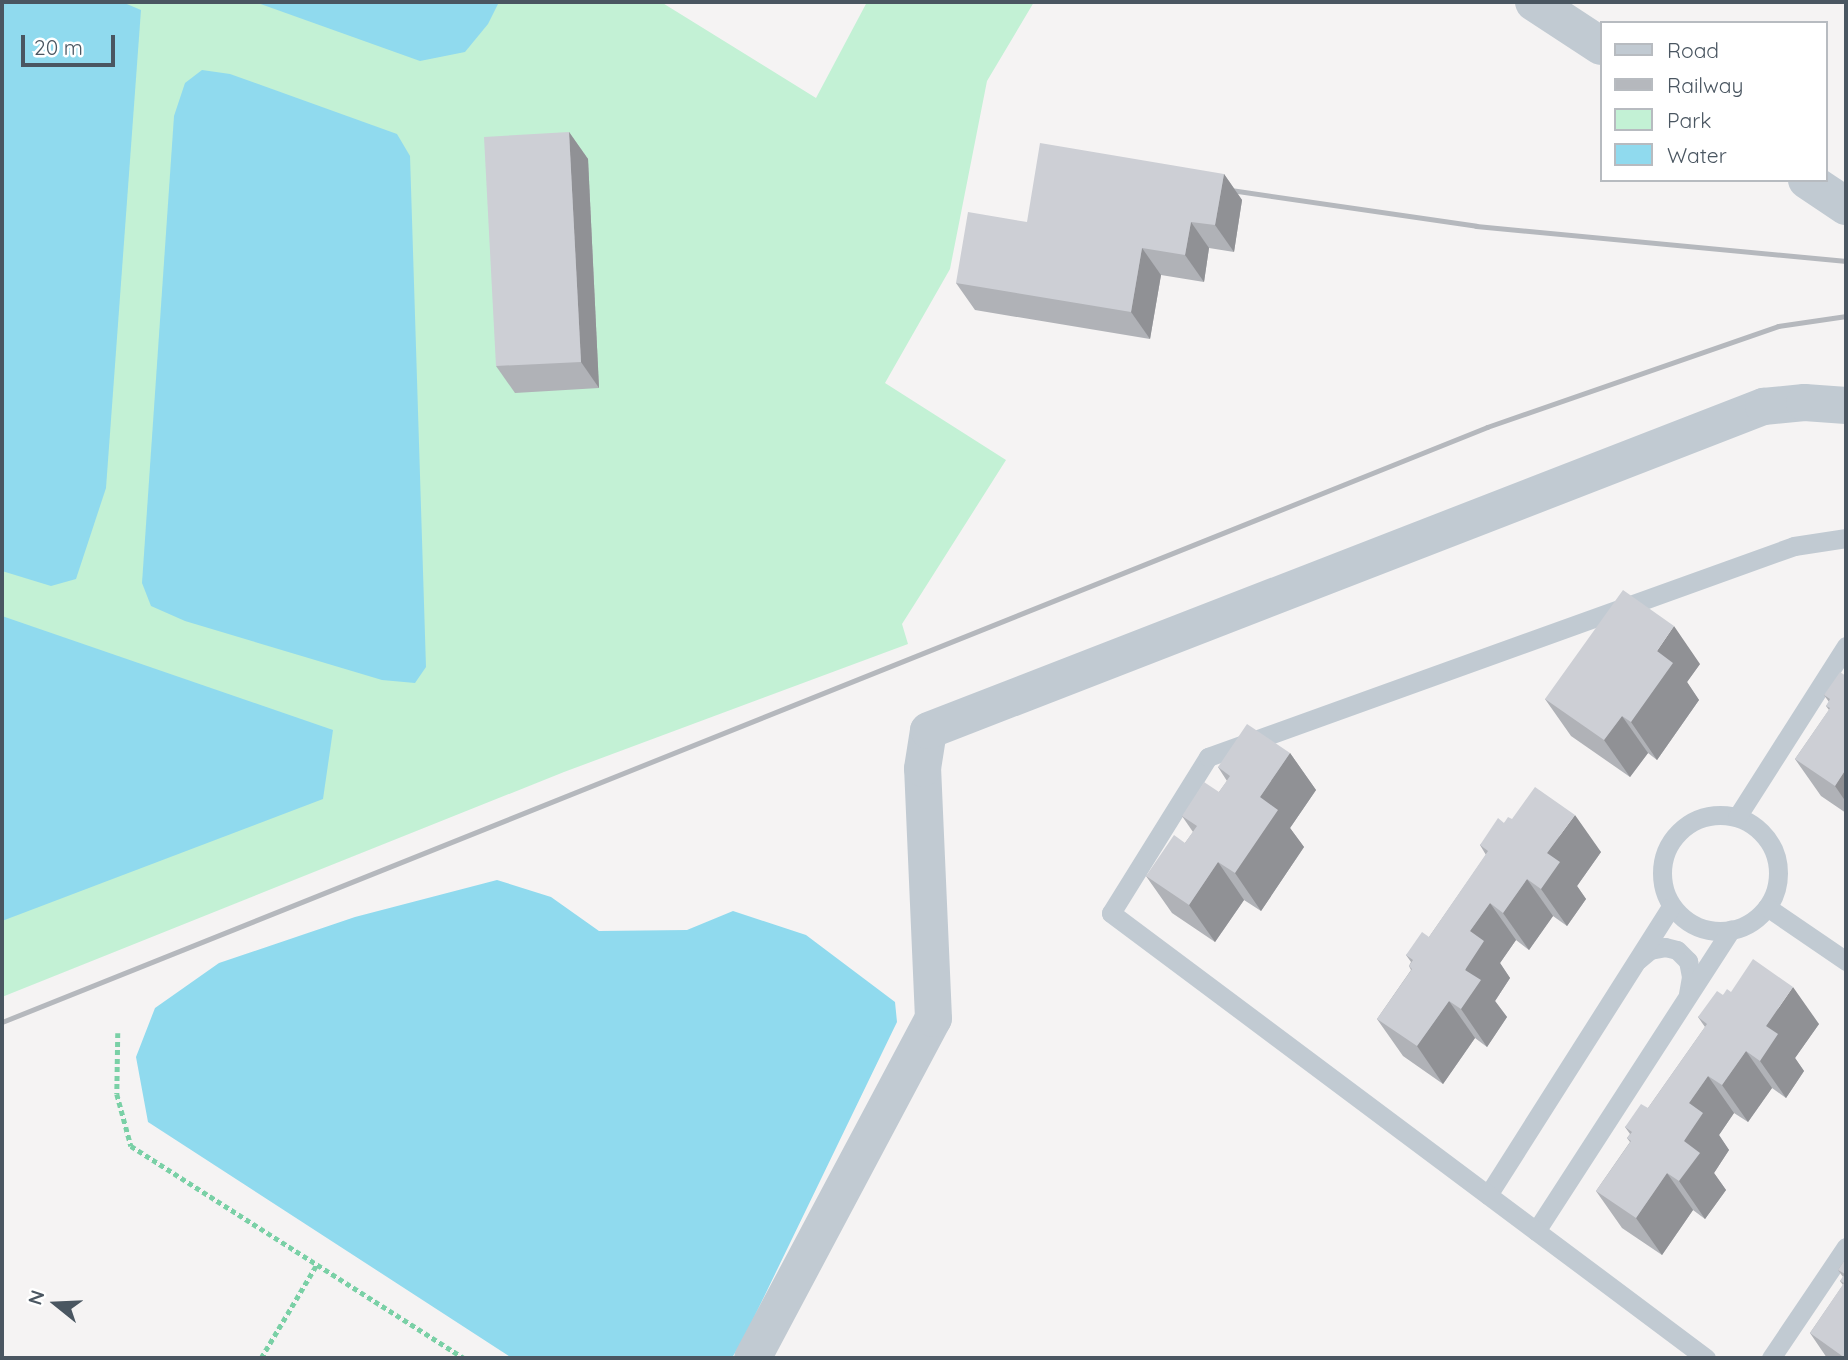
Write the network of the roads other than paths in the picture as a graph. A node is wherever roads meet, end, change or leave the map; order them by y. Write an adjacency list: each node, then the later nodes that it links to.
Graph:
1 (1534, 2): 2 (street)
2 (1600, 45)
3 (1810, 182): 4 (street)
4 (1846, 206)
5 (1846, 405): 18 (street)
6 (1846, 538): 15 (lane)
7 (1846, 646): 8 (lane)
8 (1737, 817): 9 (lane); 10 (lane)
9 (1671, 907): 11 (lane); 12 (lane)
10 (1767, 907): 11 (lane); 13 (lane)
11 (1731, 930): 14 (lane)
12 (1637, 961): 14 (lane); 15 (lane)
13 (1846, 961)
14 (1687, 999): 16 (lane)
15 (1488, 1195): 16 (lane)
16 (1536, 1231): 19 (lane)
17 (1846, 1247): 20 (lane)
18 (752, 1358)
19 (1706, 1358)
20 (1771, 1358)

